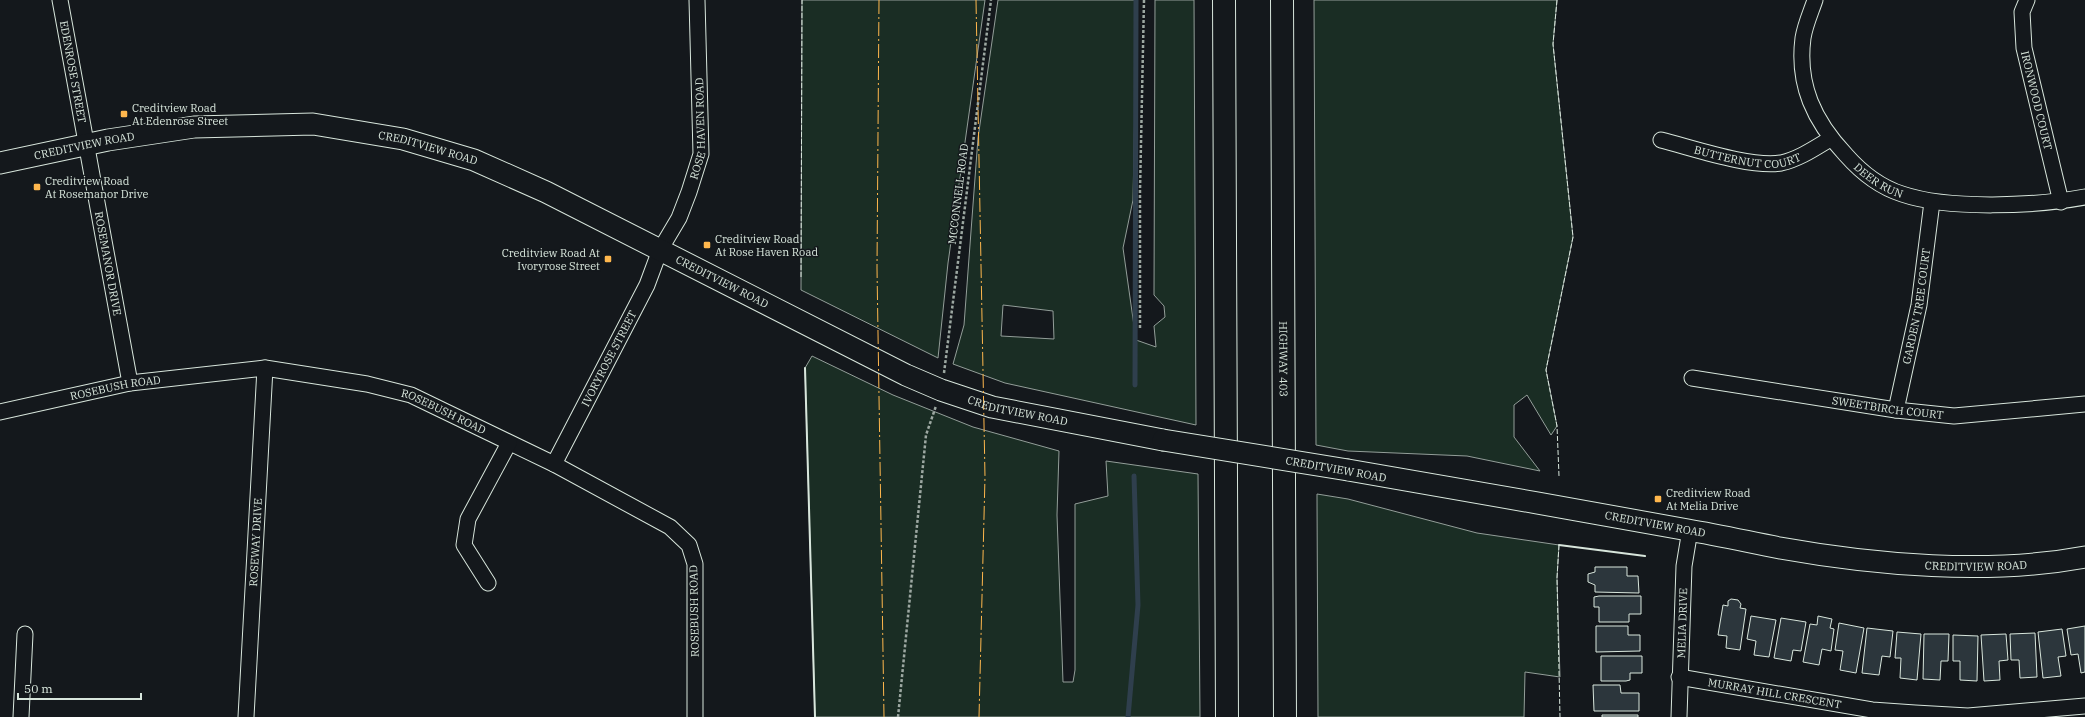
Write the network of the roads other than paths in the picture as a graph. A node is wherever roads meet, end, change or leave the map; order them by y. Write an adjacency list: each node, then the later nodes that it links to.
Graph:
1 (60, 0): 9 (street, EDENROSE STREET)
2 (697, 0): 14 (street, ROSE HAVEN ROAD)
3 (1224, 0): 32 (highway)
4 (1282, 0): 33 (highway, HIGHWAY 403)
5 (1815, 0): 7 (street, DEER RUN)
6 (2027, 0): 13 (street, IRONWOOD COURT)
7 (1830, 139): 8 (street, BUTTERNUT COURT); 12 (street, DEER RUN)
8 (1661, 140)
9 (86, 144): 10 (main road, CREDITVIEW ROAD); 14 (main road, CREDITVIEW ROAD); 17 (street, ROSEMANOR DRIVE)
10 (0, 163)
11 (2085, 197): 13 (street, DEER RUN)
12 (1932, 202): 13 (street, DEER RUN); 19 (street, GARDEN TREE COURT)
13 (2061, 202)
14 (660, 250): 22 (street, IVORYROSE STREET); 23 (main road, CREDITVIEW ROAD, bridge)
15 (265, 368): 17 (street, ROSEBUSH ROAD); 21 (street, ROSEBUSH ROAD); 30 (street, ROSEWAY DRIVE)
16 (1692, 378): 19 (street, SWEETBIRCH COURT)
17 (130, 383): 20 (street, ROSEBUSH ROAD)
18 (2085, 404): 19 (street, SWEETBIRCH COURT)
19 (1896, 410)
20 (0, 412)
21 (509, 443): 22 (street, ROSEBUSH ROAD); 25 (street)
22 (554, 464): 31 (street, ROSEBUSH ROAD)
23 (1690, 530): 24 (main road, CREDITVIEW ROAD); 27 (street, MELIA DRIVE)
24 (2085, 557)
25 (488, 583)
26 (24, 634): 29 (street)
27 (1679, 677): 28 (street, MURRAY HILL CRESCENT); 34 (street, MELIA DRIVE)
28 (2085, 706)
29 (21, 717)
30 (246, 717)
31 (694, 717)
32 (1227, 717)
33 (1285, 717)
34 (1679, 717)

